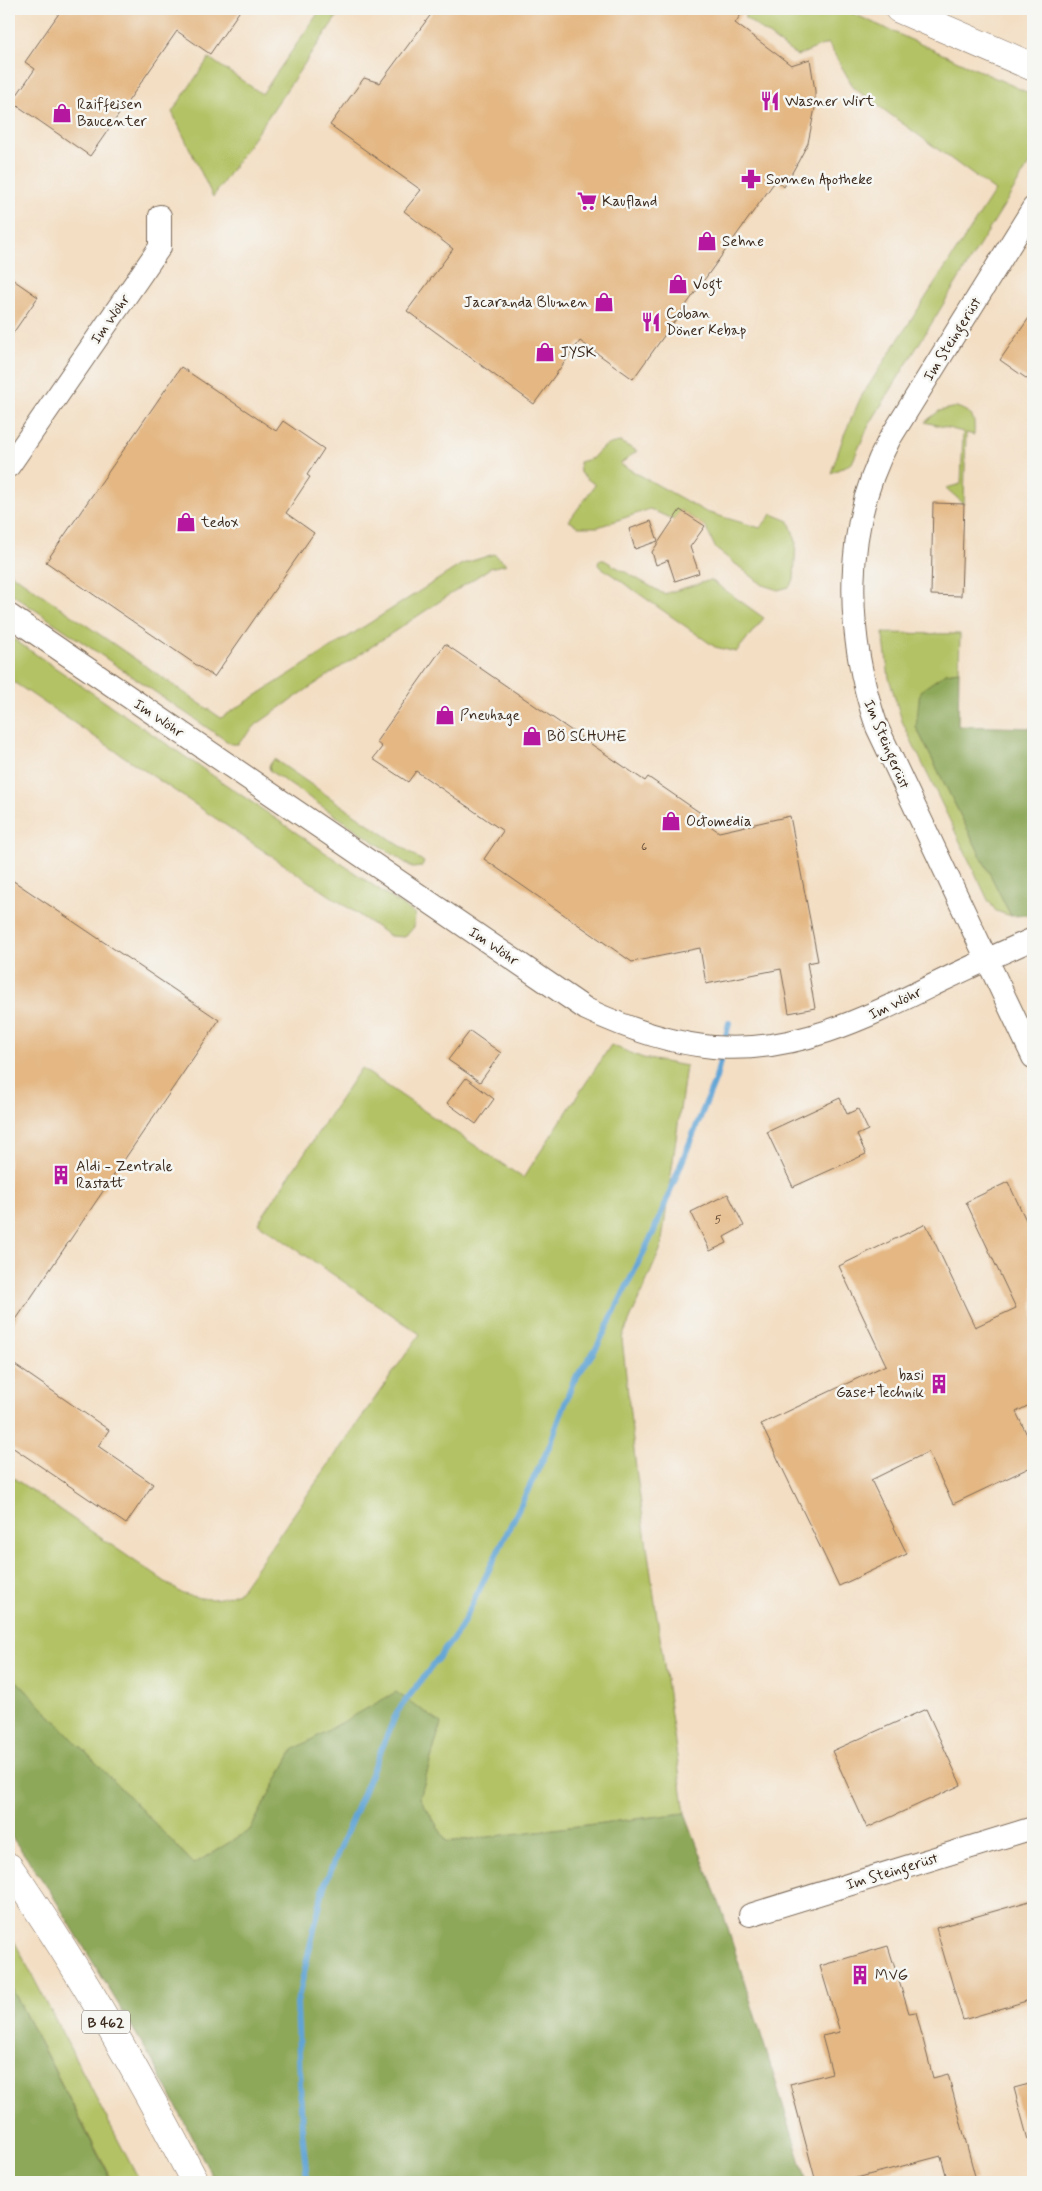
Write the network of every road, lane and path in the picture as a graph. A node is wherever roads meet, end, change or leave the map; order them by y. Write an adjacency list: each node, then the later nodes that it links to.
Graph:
1 (900, 9): 2 (main road)
2 (1033, 67)
3 (1033, 209): 8 (street, Im Steingerüst)
4 (160, 216): 5 (street, Im Wöhr)
5 (9, 466)
6 (9, 615): 8 (street, Im Wöhr)
7 (1033, 939): 8 (street, Im Wöhr)
8 (987, 959): 9 (street, Im Steingerüst)
9 (1033, 1057)
10 (1033, 1828): 12 (street, Im Steingerüst)
11 (9, 1867): 13 (main road, B 462)
12 (750, 1915)
13 (195, 2182)

